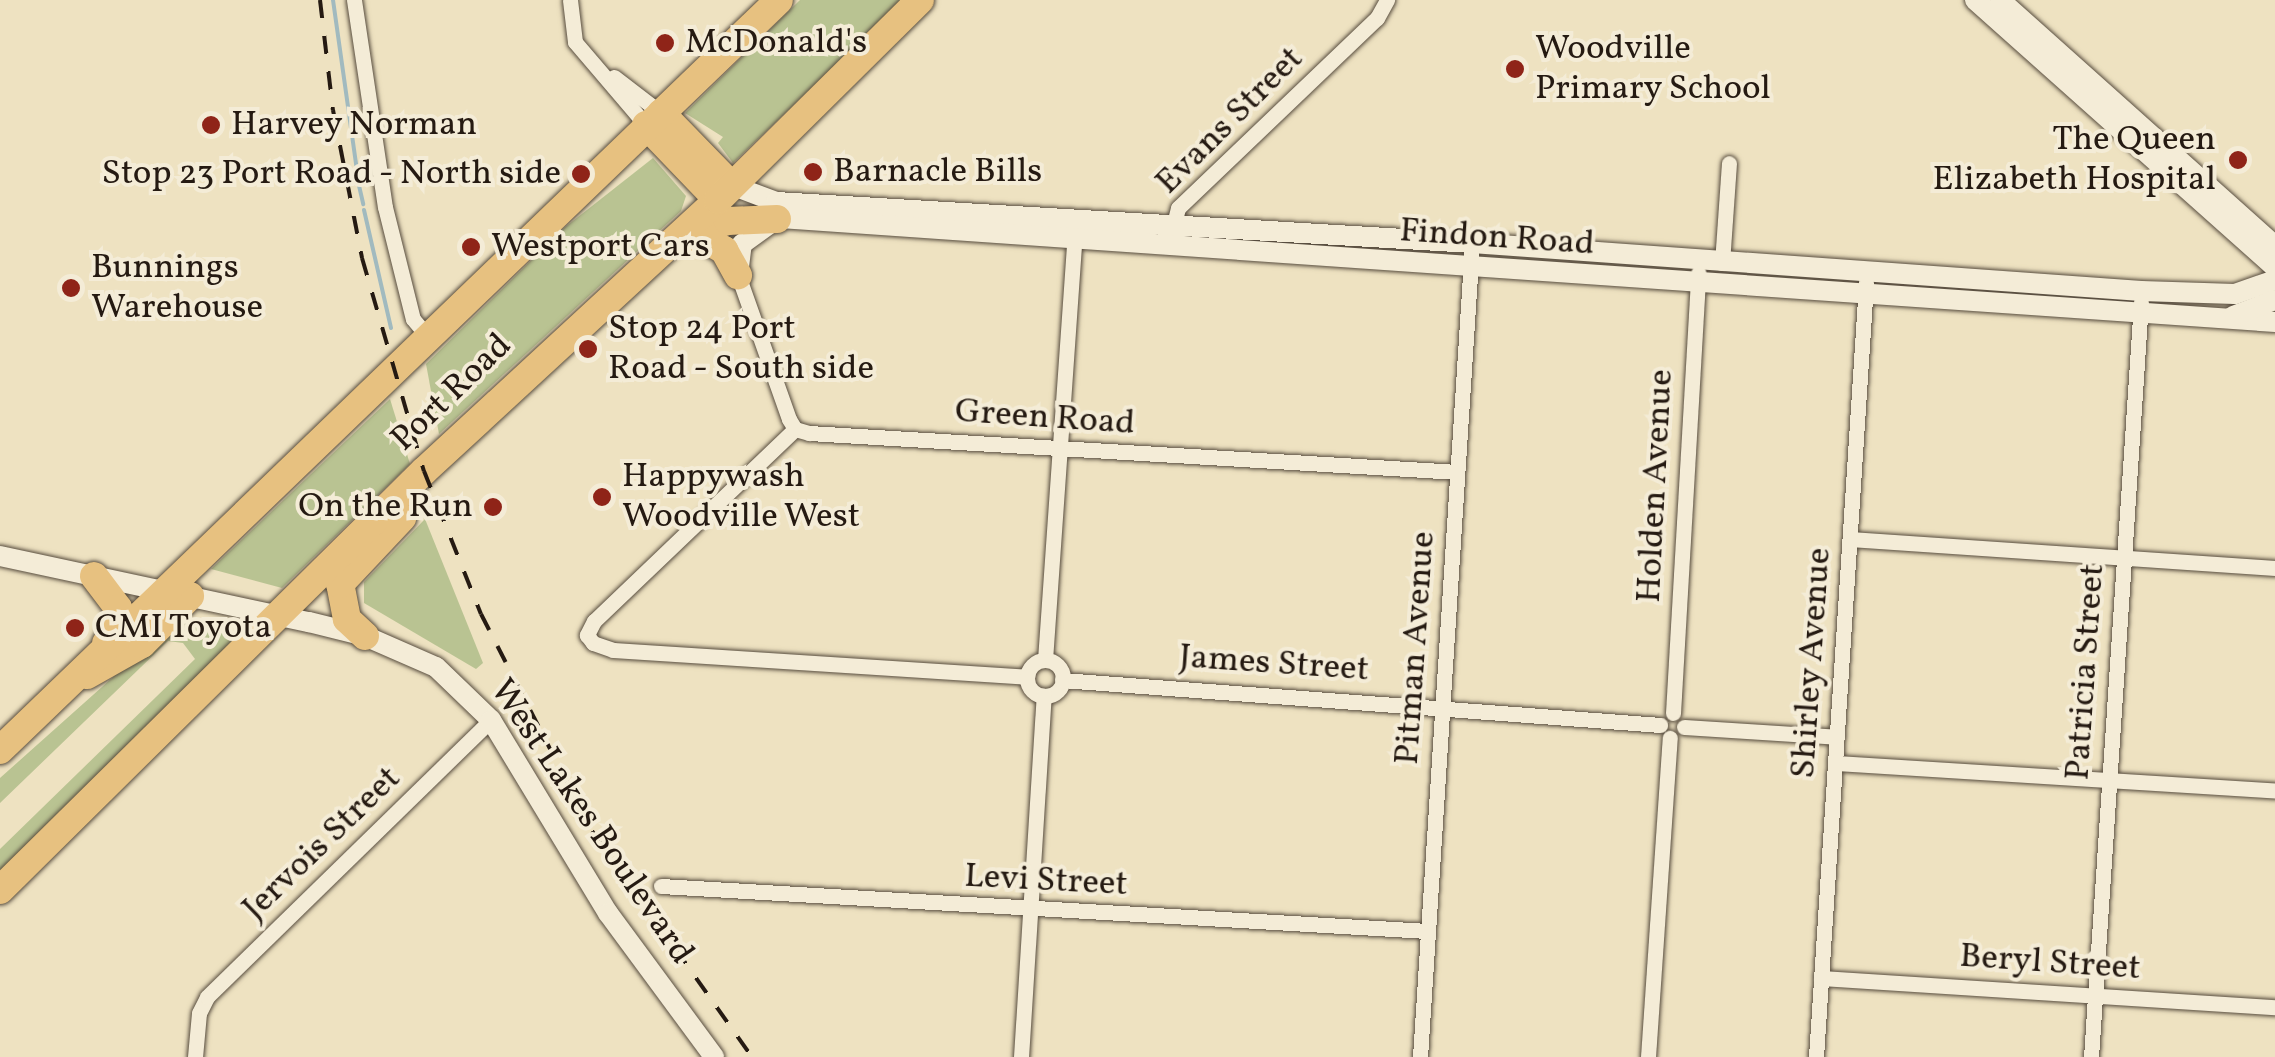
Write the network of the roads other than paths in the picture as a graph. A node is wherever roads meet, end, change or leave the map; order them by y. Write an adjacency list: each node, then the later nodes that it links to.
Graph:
1 (354, 0): 33 (street)
2 (570, 0): 8 (street)
3 (779, 0): 8 (highway, Port Road)
4 (920, 0): 9 (highway, Port Road)
5 (1387, 0): 14 (street, Evans Street)
6 (1975, 0): 19 (main road)
7 (2000, 0): 19 (main road)
8 (654, 119): 11 (highway); 33 (highway, Port Road)
9 (768, 148): 11 (highway, Port Road); 12 (main road)
10 (1730, 163): 21 (street)
11 (724, 193): 12 (main road, Findon Road); 15 (highway, Port Road)
12 (776, 211): 13 (main road, Findon Road); 15 (highway); 16 (main road, Findon Road); 24 (main road)
13 (1076, 218): 14 (main road, Findon Road); 16 (street)
14 (1172, 224): 17 (main road, Findon Road); 18 (street, Evans Street)
15 (668, 240): 24 (highway); 34 (highway, Port Road)
16 (1074, 241): 18 (main road, Findon Road); 36 (street)
17 (1472, 243): 20 (main road, Findon Road); 22 (street, Pitman Avenue)
18 (1170, 248): 22 (main road, Findon Road)
19 (2270, 255): 28 (main road)
20 (1698, 262): 21 (main road, Findon Road); 26 (street, Holden Avenue)
21 (1722, 263): 23 (main road, Findon Road)
22 (1470, 268): 26 (main road, Findon Road); 37 (street, Pitman Avenue)
23 (1867, 272): 27 (street, Shirley Avenue); 29 (main road, Findon Road)
24 (738, 275): 35 (street)
25 (2275, 280): 28 (main road, Findon Road)
26 (1697, 284): 27 (main road, Findon Road); 53 (street, Holden Avenue)
27 (1865, 294): 29 (main road, Findon Road); 38 (street, Shirley Avenue)
28 (2235, 294): 29 (main road, Findon Road)
29 (2141, 300): 31 (main road, Findon Road); 40 (street, Patricia Street)
30 (2275, 300): 31 (main road)
31 (2232, 317): 32 (main road, Findon Road)
32 (2275, 322)
33 (430, 339): 43 (highway, Port Road)
34 (555, 347): 44 (highway, Port Road); 45 (highway)
35 (795, 429): 36 (street, Green Road); 48 (street)
36 (1060, 449): 37 (street, Green Road); 47 (street)
37 (1457, 472): 52 (street, Pitman Avenue)
38 (1850, 539): 40 (street); 57 (street, Shirley Avenue)
39 (0, 556): 42 (main road, West Lakes Boulevard)
40 (2124, 558): 41 (street); 60 (street, Patricia Street)
41 (2275, 568)
42 (94, 576): 43 (main road, West Lakes Boulevard); 46 (highway)
43 (180, 594): 44 (main road, West Lakes Boulevard); 46 (highway, Port Road); 50 (highway)
44 (278, 614): 45 (main road, West Lakes Boulevard); 63 (highway, Port Road)
45 (365, 636): 54 (main road, West Lakes Boulevard)
46 (98, 652): 50 (highway, Port Road)
47 (1045, 660): 48 (street); 49 (street)
48 (1027, 677): 51 (street)
49 (1062, 680): 51 (street); 52 (street, James Street)
50 (67, 682): 58 (highway, Port Road)
51 (1044, 696): 64 (street)
52 (1443, 706): 56 (street, James Street); 65 (street, Pitman Avenue)
53 (1673, 713): 55 (street); 56 (street)
54 (492, 720): 69 (street, Jervois Street); 70 (main road, West Lakes Boulevard)
55 (1684, 727): 56 (street); 57 (street)
56 (1665, 731): 73 (street)
57 (1837, 737): 59 (street, Shirley Avenue)
58 (0, 750)
59 (1836, 763): 60 (street); 66 (street, Shirley Avenue)
60 (2109, 780): 61 (street); 67 (street, Patricia Street)
61 (2275, 791)
62 (661, 886): 64 (street, Levi Street)
63 (0, 890)
64 (1031, 911): 65 (street, Levi Street); 71 (street)
65 (1428, 931): 72 (street, Pitman Avenue)
66 (1821, 978): 67 (street, Beryl Street); 74 (street, Shirley Avenue)
67 (2095, 996): 68 (street, Beryl Street); 75 (street, Patricia Street)
68 (2275, 1007)
69 (195, 1057)
70 (714, 1057)
71 (1021, 1057)
72 (1420, 1057)
73 (1648, 1057)
74 (1816, 1057)
75 (2091, 1057)

